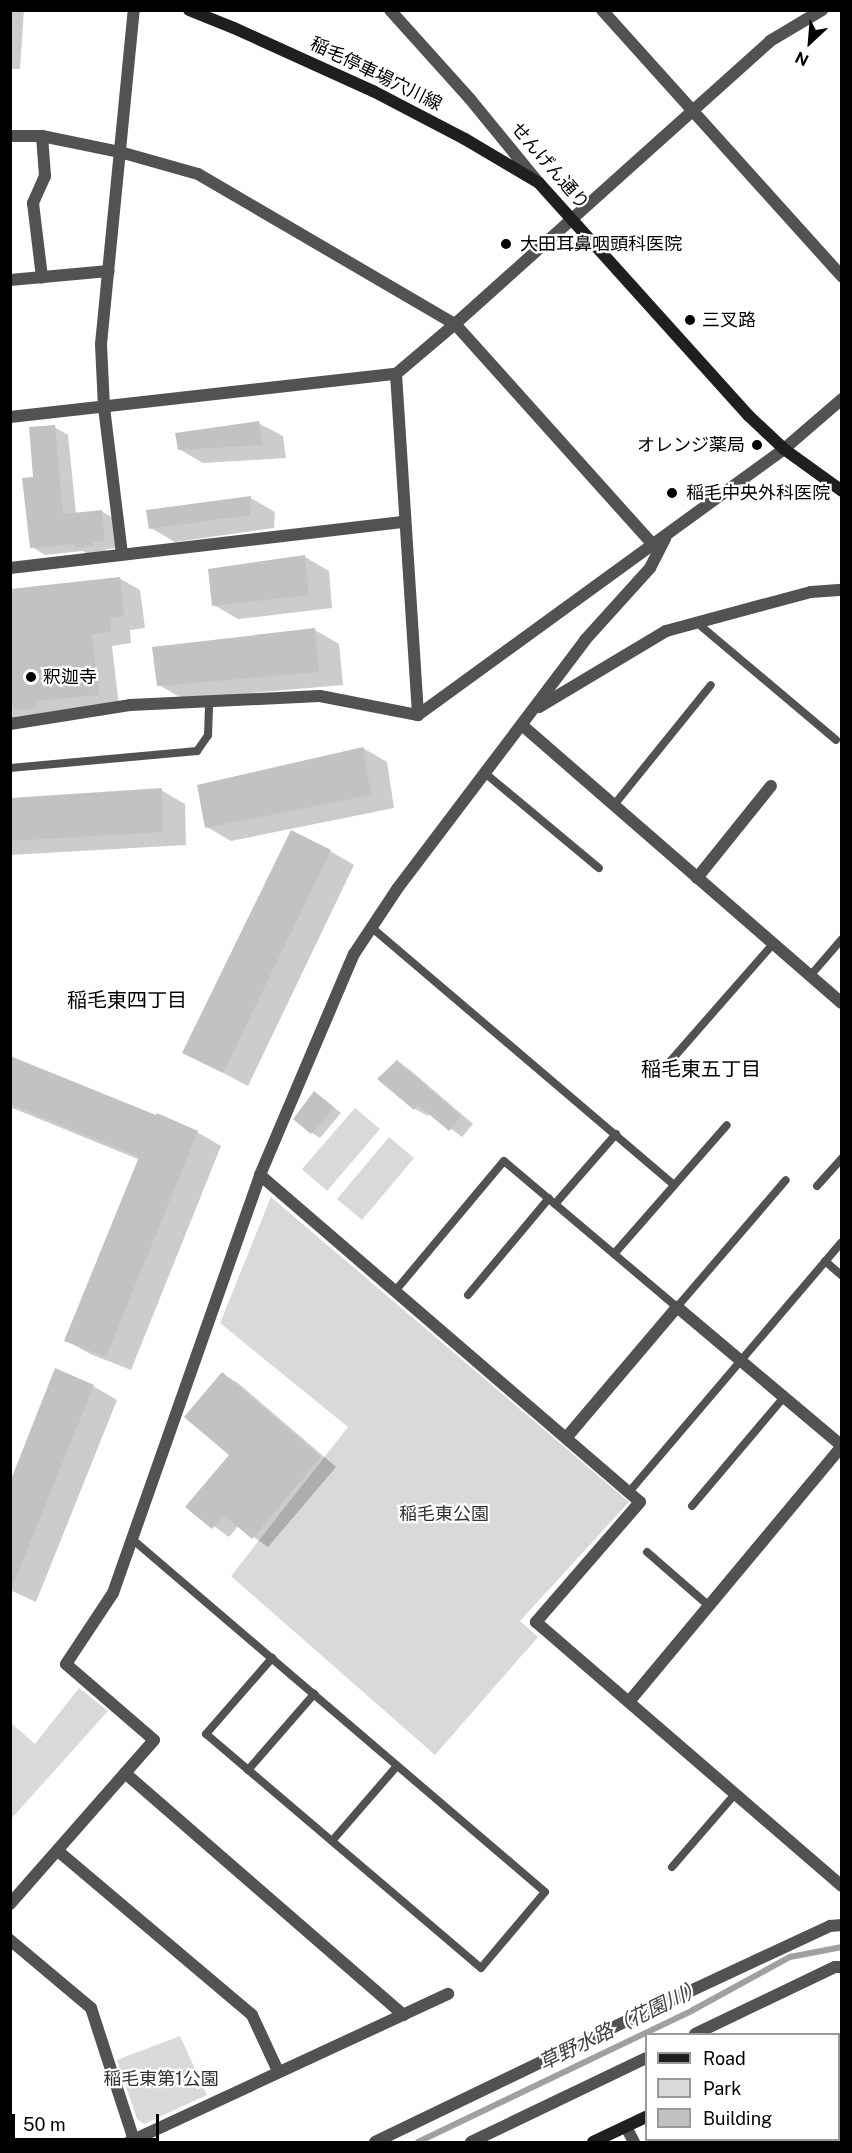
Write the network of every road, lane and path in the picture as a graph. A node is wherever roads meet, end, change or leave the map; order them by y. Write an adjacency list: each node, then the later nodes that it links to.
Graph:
1 (134, 10): 9 (street)
2 (189, 10): 10 (main road, 稲毛停車場穴川線)
3 (390, 10): 10 (street, せんげん通り)
4 (602, 10): 6 (street)
5 (822, 10): 6 (street)
6 (691, 110): 11 (street); 13 (street)
7 (10, 136): 8 (street)
8 (42, 136): 9 (street); 14 (street)
9 (120, 152): 12 (street); 16 (street)
10 (539, 183): 11 (main road, せんげん通り)
11 (571, 219): 16 (street); 21 (main road, せんげん通り)
12 (109, 271): 14 (street); 19 (street)
13 (842, 277)
14 (42, 278): 15 (street)
15 (10, 280)
16 (455, 324): 17 (street); 25 (street)
17 (396, 374): 19 (street); 23 (street)
18 (842, 399): 21 (street)
19 (104, 408): 20 (street); 26 (street)
20 (10, 417)
21 (784, 449): 22 (main road, せんげん通り); 24 (street)
22 (842, 491)
23 (404, 522): 26 (street); 33 (street)
24 (665, 538): 25 (street); 32 (street)
25 (653, 545): 33 (street)
26 (122, 554): 27 (street)
27 (10, 568)
28 (842, 590): 29 (street)
29 (695, 621): 32 (street); 36 (lane)
30 (711, 685): 40 (lane)
31 (209, 701): 33 (street); 34 (street); 37 (lane)
32 (534, 710): 35 (street)
33 (418, 715)
34 (10, 724)
35 (523, 726): 38 (street); 40 (street)
36 (836, 740)
37 (10, 768)
38 (486, 774): 41 (lane); 43 (street)
39 (771, 786): 42 (street)
40 (614, 805): 42 (street)
41 (600, 868)
42 (697, 878): 45 (street)
43 (371, 927): 50 (lane); 52 (street)
44 (842, 939): 46 (lane)
45 (773, 944): 46 (street); 48 (lane)
46 (810, 976): 47 (street)
47 (842, 1003)
48 (667, 1065)
49 (727, 1125): 54 (lane)
50 (616, 1134): 54 (lane); 56 (lane)
51 (842, 1158): 55 (lane)
52 (260, 1175): 61 (street); 69 (street)
53 (786, 1180): 63 (lane)
54 (674, 1185): 58 (lane)
55 (817, 1186)
56 (552, 1201): 58 (lane); 61 (lane); 62 (lane)
57 (842, 1242): 59 (lane)
58 (614, 1254): 63 (lane)
59 (825, 1261): 60 (lane); 64 (lane)
60 (842, 1276)
61 (396, 1290): 66 (street)
62 (468, 1295)
63 (677, 1307): 64 (street); 66 (street)
64 (739, 1360): 65 (street); 67 (lane)
65 (784, 1397): 68 (lane); 71 (street)
66 (566, 1438): 67 (street)
67 (629, 1492): 74 (street)
68 (692, 1506)
69 (132, 1539): 72 (lane); 77 (street)
70 (647, 1552): 71 (lane)
71 (708, 1605): 74 (street)
72 (272, 1658): 73 (lane); 76 (lane)
73 (314, 1694): 75 (lane); 76 (lane)
74 (629, 1702): 78 (street)
75 (397, 1766): 79 (lane); 79 (lane)
76 (248, 1770): 79 (lane)
77 (125, 1773): 80 (street); 88 (street)
78 (735, 1794): 81 (lane); 82 (street)
79 (332, 1841)
80 (58, 1851): 83 (street); 91 (street)
81 (672, 1867)
82 (842, 1886)
83 (10, 1904)
84 (842, 1925): 95 (street)
85 (10, 1940): 94 (street)
86 (842, 1967): 89 (street)
87 (448, 1994): 88 (street)
88 (403, 2015): 91 (street)
89 (697, 2033)
90 (645, 2058): 96 (street)
91 (278, 2071): 94 (street)
92 (645, 2118): 93 (main road)
93 (626, 2127): 97 (main road); 98 (street)
94 (132, 2141)
95 (375, 2142)
96 (471, 2142)
97 (593, 2142)
98 (634, 2142)

